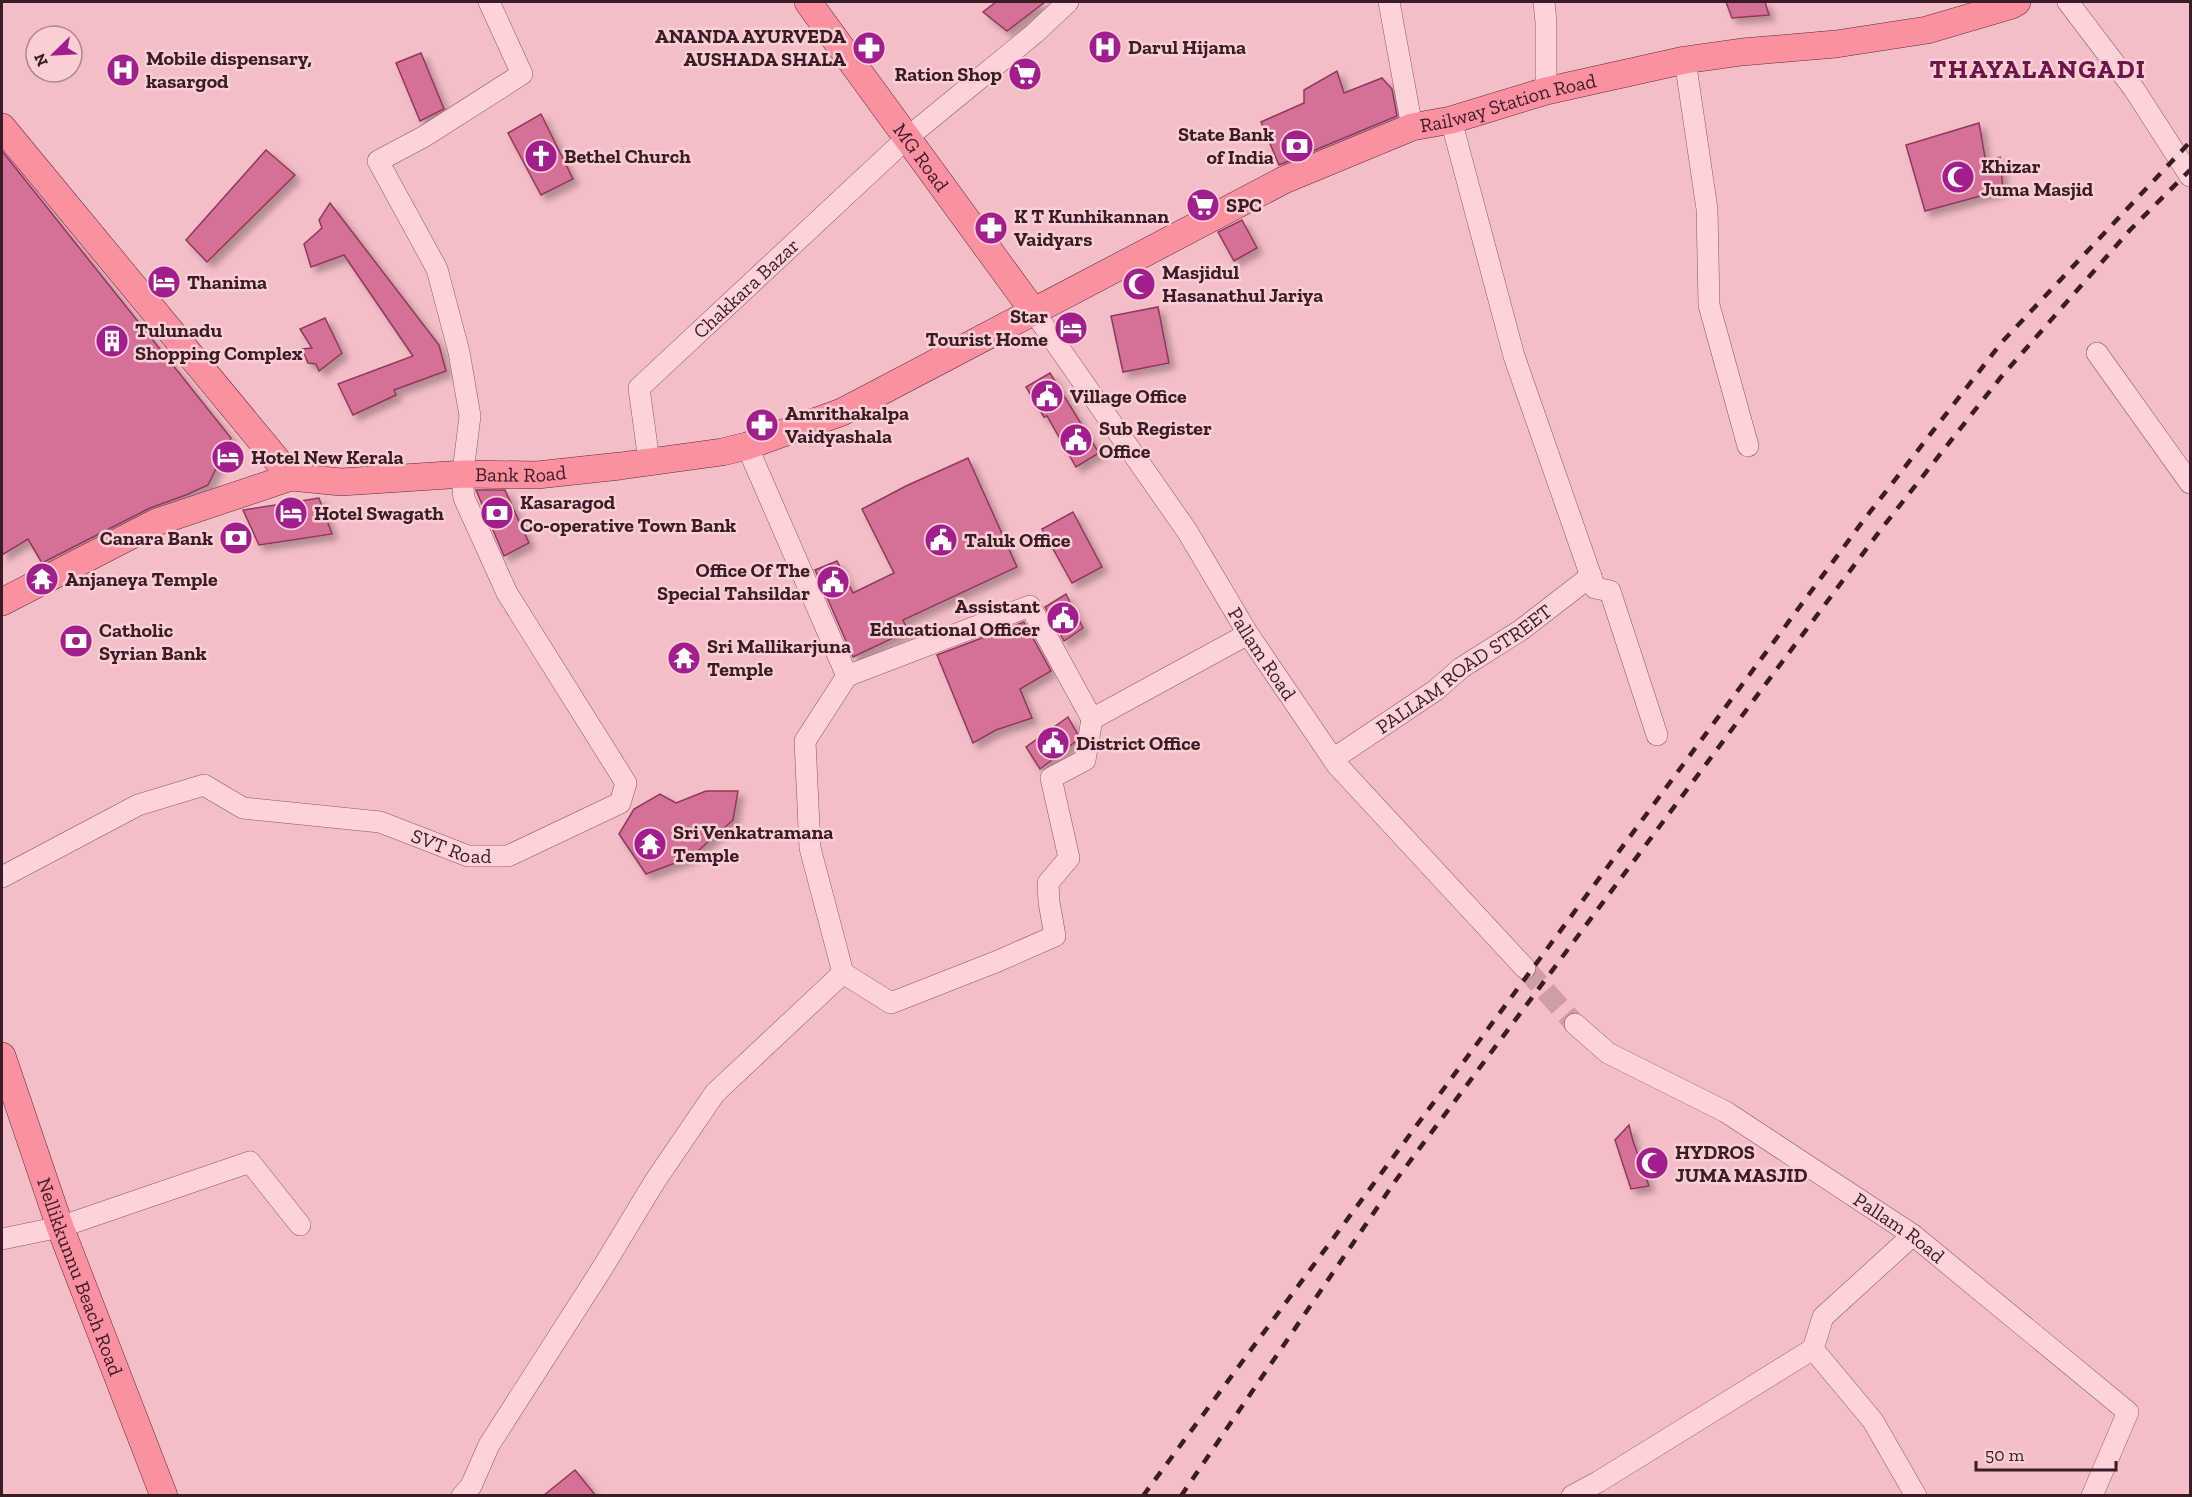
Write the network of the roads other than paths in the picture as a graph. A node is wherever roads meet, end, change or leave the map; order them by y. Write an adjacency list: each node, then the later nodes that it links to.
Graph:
1 (489, 2): 20 (street, SVT Road)
2 (808, 2): 13 (main road, MG Road)
3 (1068, 2): 13 (street)
4 (1389, 2): 12 (street)
5 (1544, 2): 9 (street)
6 (2017, 2): 8 (main road, Railway Station Road)
7 (2068, 2): 14 (street)
8 (1685, 60): 9 (main road, Railway Station Road); 18 (street)
9 (1546, 91): 10 (main road, Railway Station Road)
10 (1451, 120): 12 (main road, Railway Station Road); 23 (street)
11 (2, 127): 21 (main road)
12 (1412, 127): 15 (main road, Railway Station Road)
13 (907, 138): 15 (main road, MG Road); 19 (street, Chakkara Bazar)
14 (2190, 177)
15 (1034, 312): 17 (main road, Bank Road); 25 (street, Pallam Road)
16 (2097, 353): 22 (street)
17 (747, 446): 19 (main road, Bank Road); 26 (street)
18 (1748, 446)
19 (649, 461): 20 (main road, Bank Road)
20 (464, 474): 21 (main road, Bank Road); 30 (street, SVT Road)
21 (291, 477): 24 (main road, Bank Road)
22 (2190, 483)
23 (1591, 576): 28 (street); 29 (street, PALLAM ROAD STREET)
24 (2, 602)
25 (1248, 634): 27 (street); 29 (street, Pallam Road)
26 (847, 676): 27 (street); 32 (street)
27 (1092, 720): 32 (street)
28 (1657, 735)
29 (1334, 759): 31 (street, Pallam Road)
30 (2, 877)
31 (1525, 968)
32 (843, 973): 41 (street)
33 (1575, 1024): 37 (street, Pallam Road)
34 (2, 1056): 36 (main road, Nellikkunnu Beach Road)
35 (300, 1225): 36 (street)
36 (60, 1227): 38 (street); 40 (main road, Nellikkunnu Beach Road)
37 (1913, 1235): 39 (street); 44 (street, Pallam Road)
38 (2, 1239)
39 (1813, 1349): 42 (street); 43 (street)
40 (164, 1496)
41 (462, 1496)
42 (1572, 1496)
43 (1916, 1496)
44 (2092, 1496)

